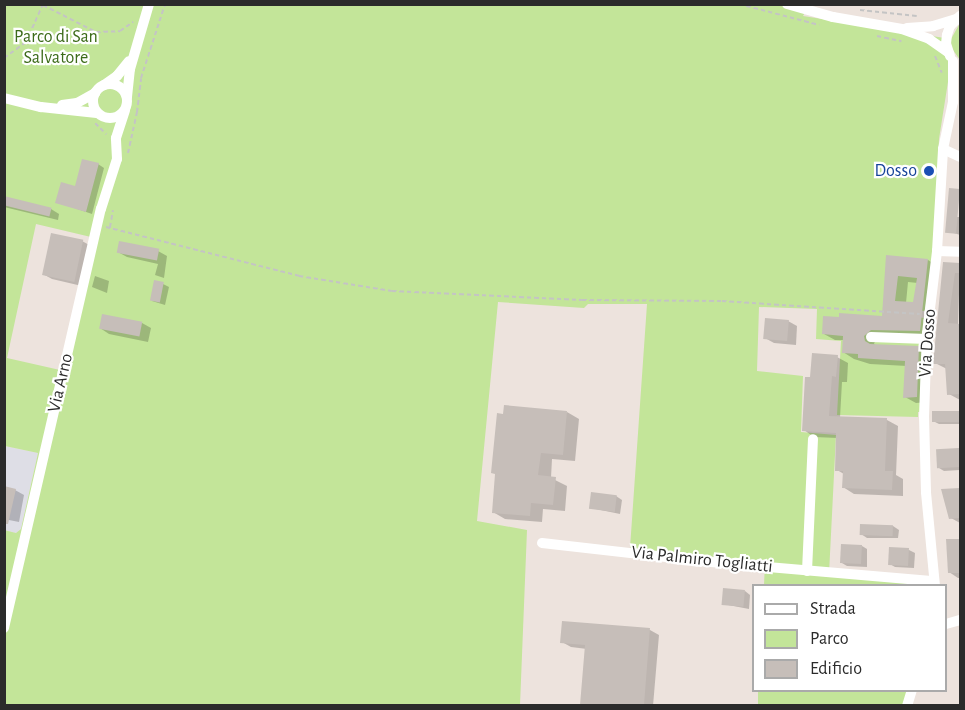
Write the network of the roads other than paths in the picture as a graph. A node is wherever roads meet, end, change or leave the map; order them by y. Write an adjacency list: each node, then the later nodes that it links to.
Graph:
1 (149, 4): 5 (street)
2 (786, 4): 4 (street)
3 (959, 18): 4 (street); 6 (street, Via Dosso)
4 (902, 29): 6 (street)
5 (135, 51): 7 (street); 10 (street)
6 (954, 60): 8 (street, Via Dosso)
7 (104, 85): 9 (street); 10 (street)
8 (957, 88): 16 (street, Via Dosso)
9 (95, 93): 12 (street); 14 (street)
10 (127, 97): 13 (street)
11 (4, 98): 12 (street)
12 (41, 107): 14 (street)
13 (125, 110): 14 (street); 15 (street, Via Arno)
14 (97, 117): 15 (street)
15 (112, 138): 26 (street, Via Arno)
16 (943, 149): 17 (street); 18 (street, Via Dosso)
17 (960, 157)
18 (936, 251): 19 (street); 21 (street, Via Dosso)
19 (960, 252)
20 (871, 336): 21 (street)
21 (927, 339): 25 (street, Via Dosso)
22 (813, 439): 24 (street)
23 (542, 543): 24 (street, Via Palmiro Togliatti)
24 (807, 571): 25 (street, Via Palmiro Togliatti)
25 (934, 583)
26 (4, 628)

